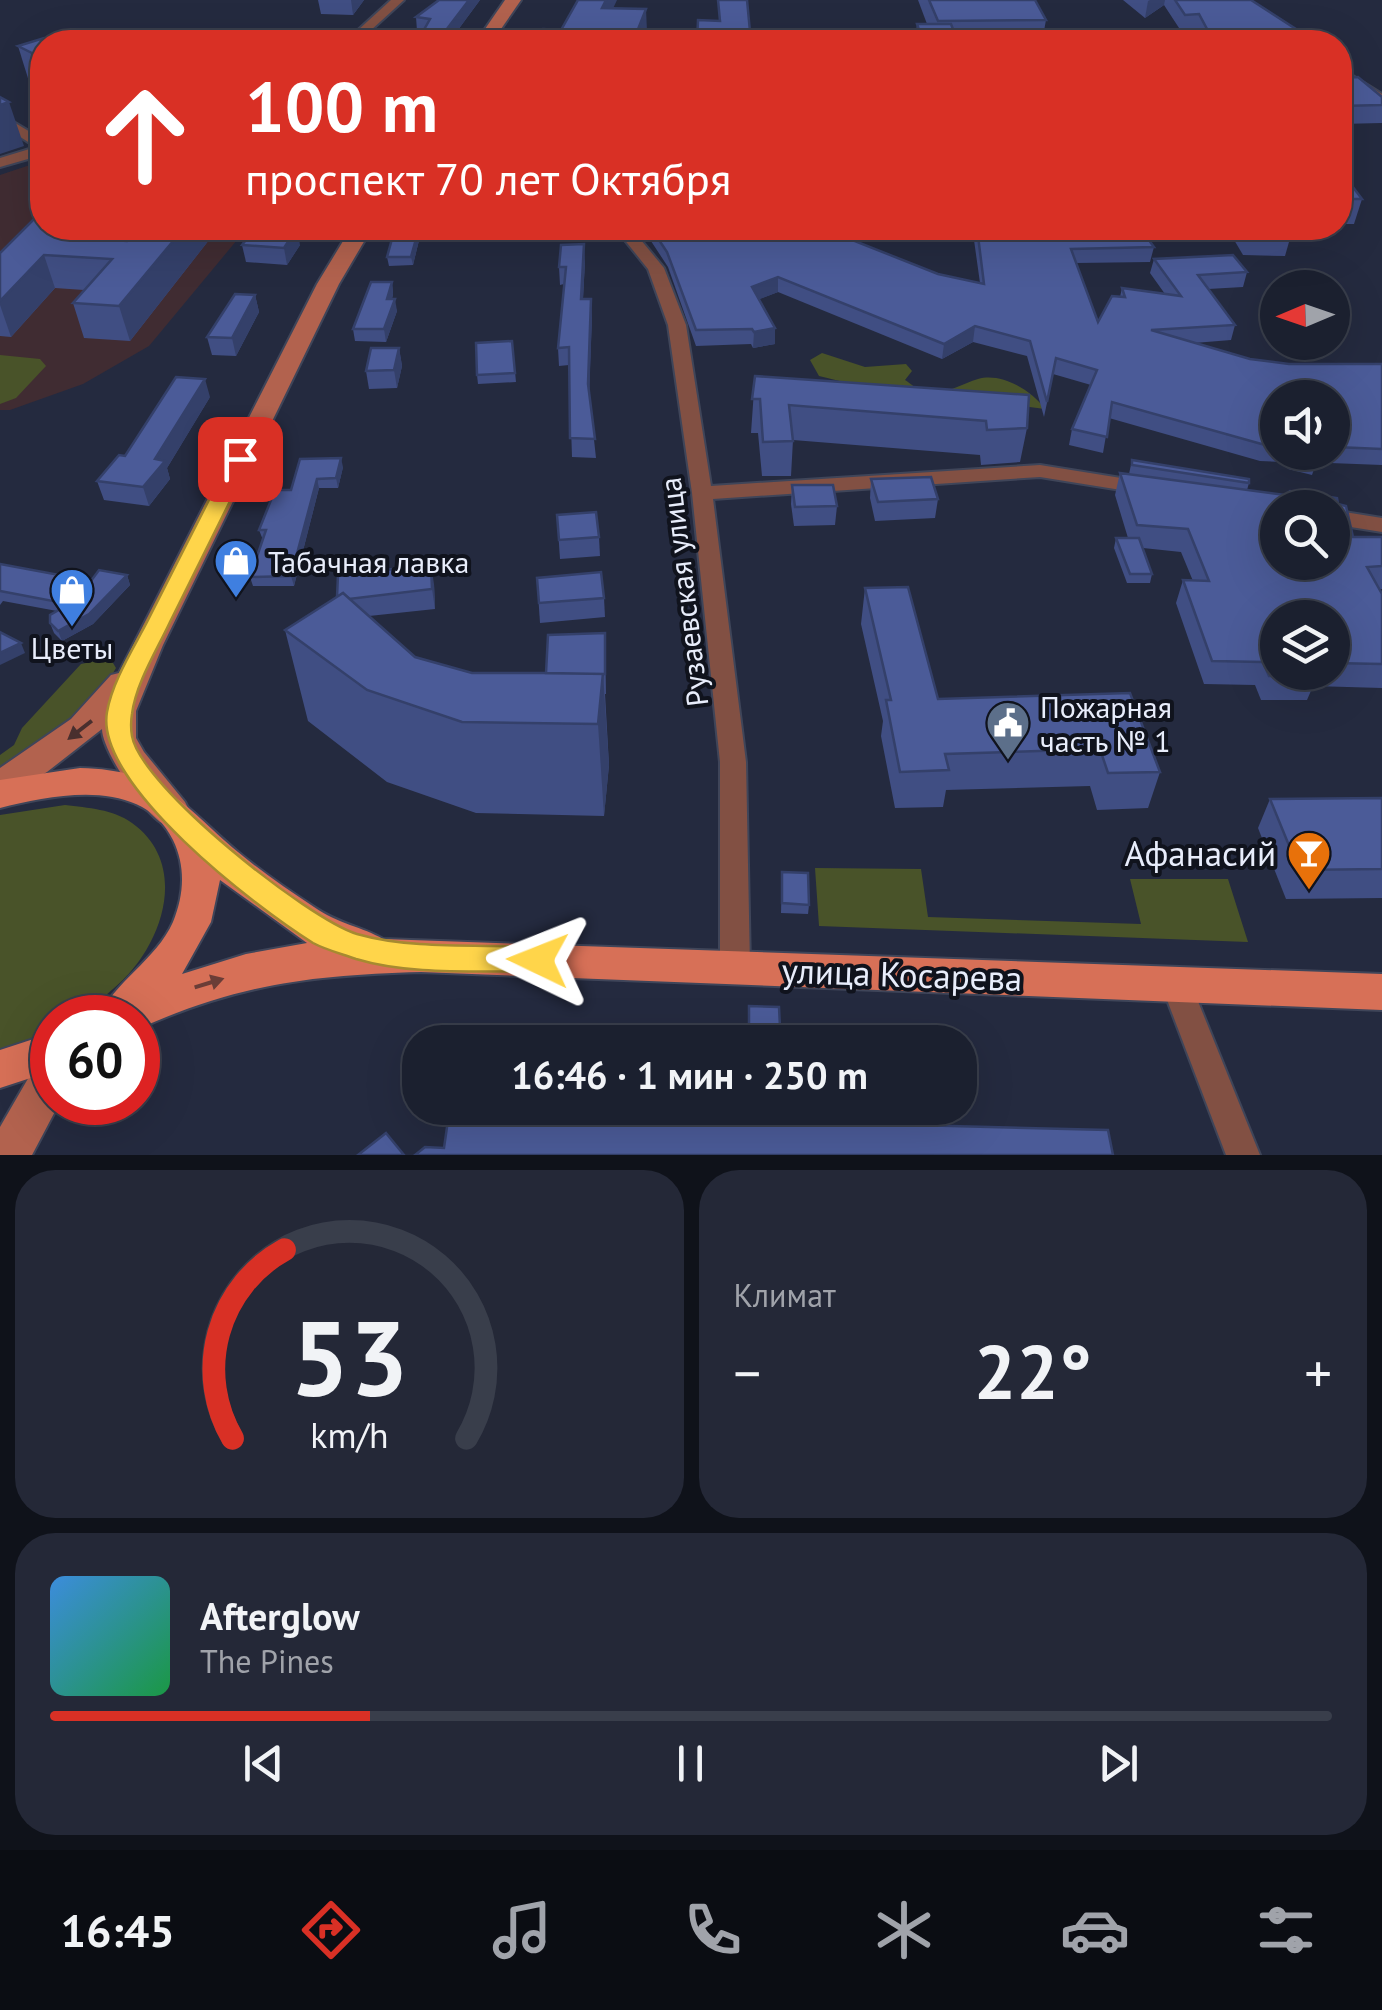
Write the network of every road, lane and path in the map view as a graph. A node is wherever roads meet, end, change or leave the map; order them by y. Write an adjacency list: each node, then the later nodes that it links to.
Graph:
1 (398, 0): 3 (street)
2 (513, 0): 4 (main road)
3 (364, 30)
4 (492, 30)
5 (1352, 80): 6 (street)
6 (1382, 100)
7 (0, 118): 8 (street)
8 (30, 139)
9 (30, 152): 10 (street)
10 (0, 163)
11 (354, 240): 17 (main road)
12 (633, 240): 14 (street, Рузаевская улица)
13 (1168, 491): 14 (street)
14 (702, 493): 22 (street, Рузаевская улица)
15 (1350, 520): 16 (street)
16 (1382, 525)
17 (142, 656): 18 (main road, one-way to 18); 20 (main road)
18 (0, 784)
19 (0, 794): 20 (main road, улица Косарева)
20 (176, 816): 21 (main road, улица Косарева); 25 (main road)
21 (421, 955): 22 (main road, улица Косарева); 26 (main road, улица Косарева, one-way to 21)
22 (734, 967): 23 (main road, улица Косарева)
23 (1176, 984): 24 (main road, улица Косарева); 31 (street)
24 (1382, 992)
25 (139, 995)
26 (160, 1001)
27 (30, 1059): 28 (main road)
28 (0, 1068)
29 (30, 1116): 30 (main road)
30 (8, 1155)
31 (1243, 1155)

